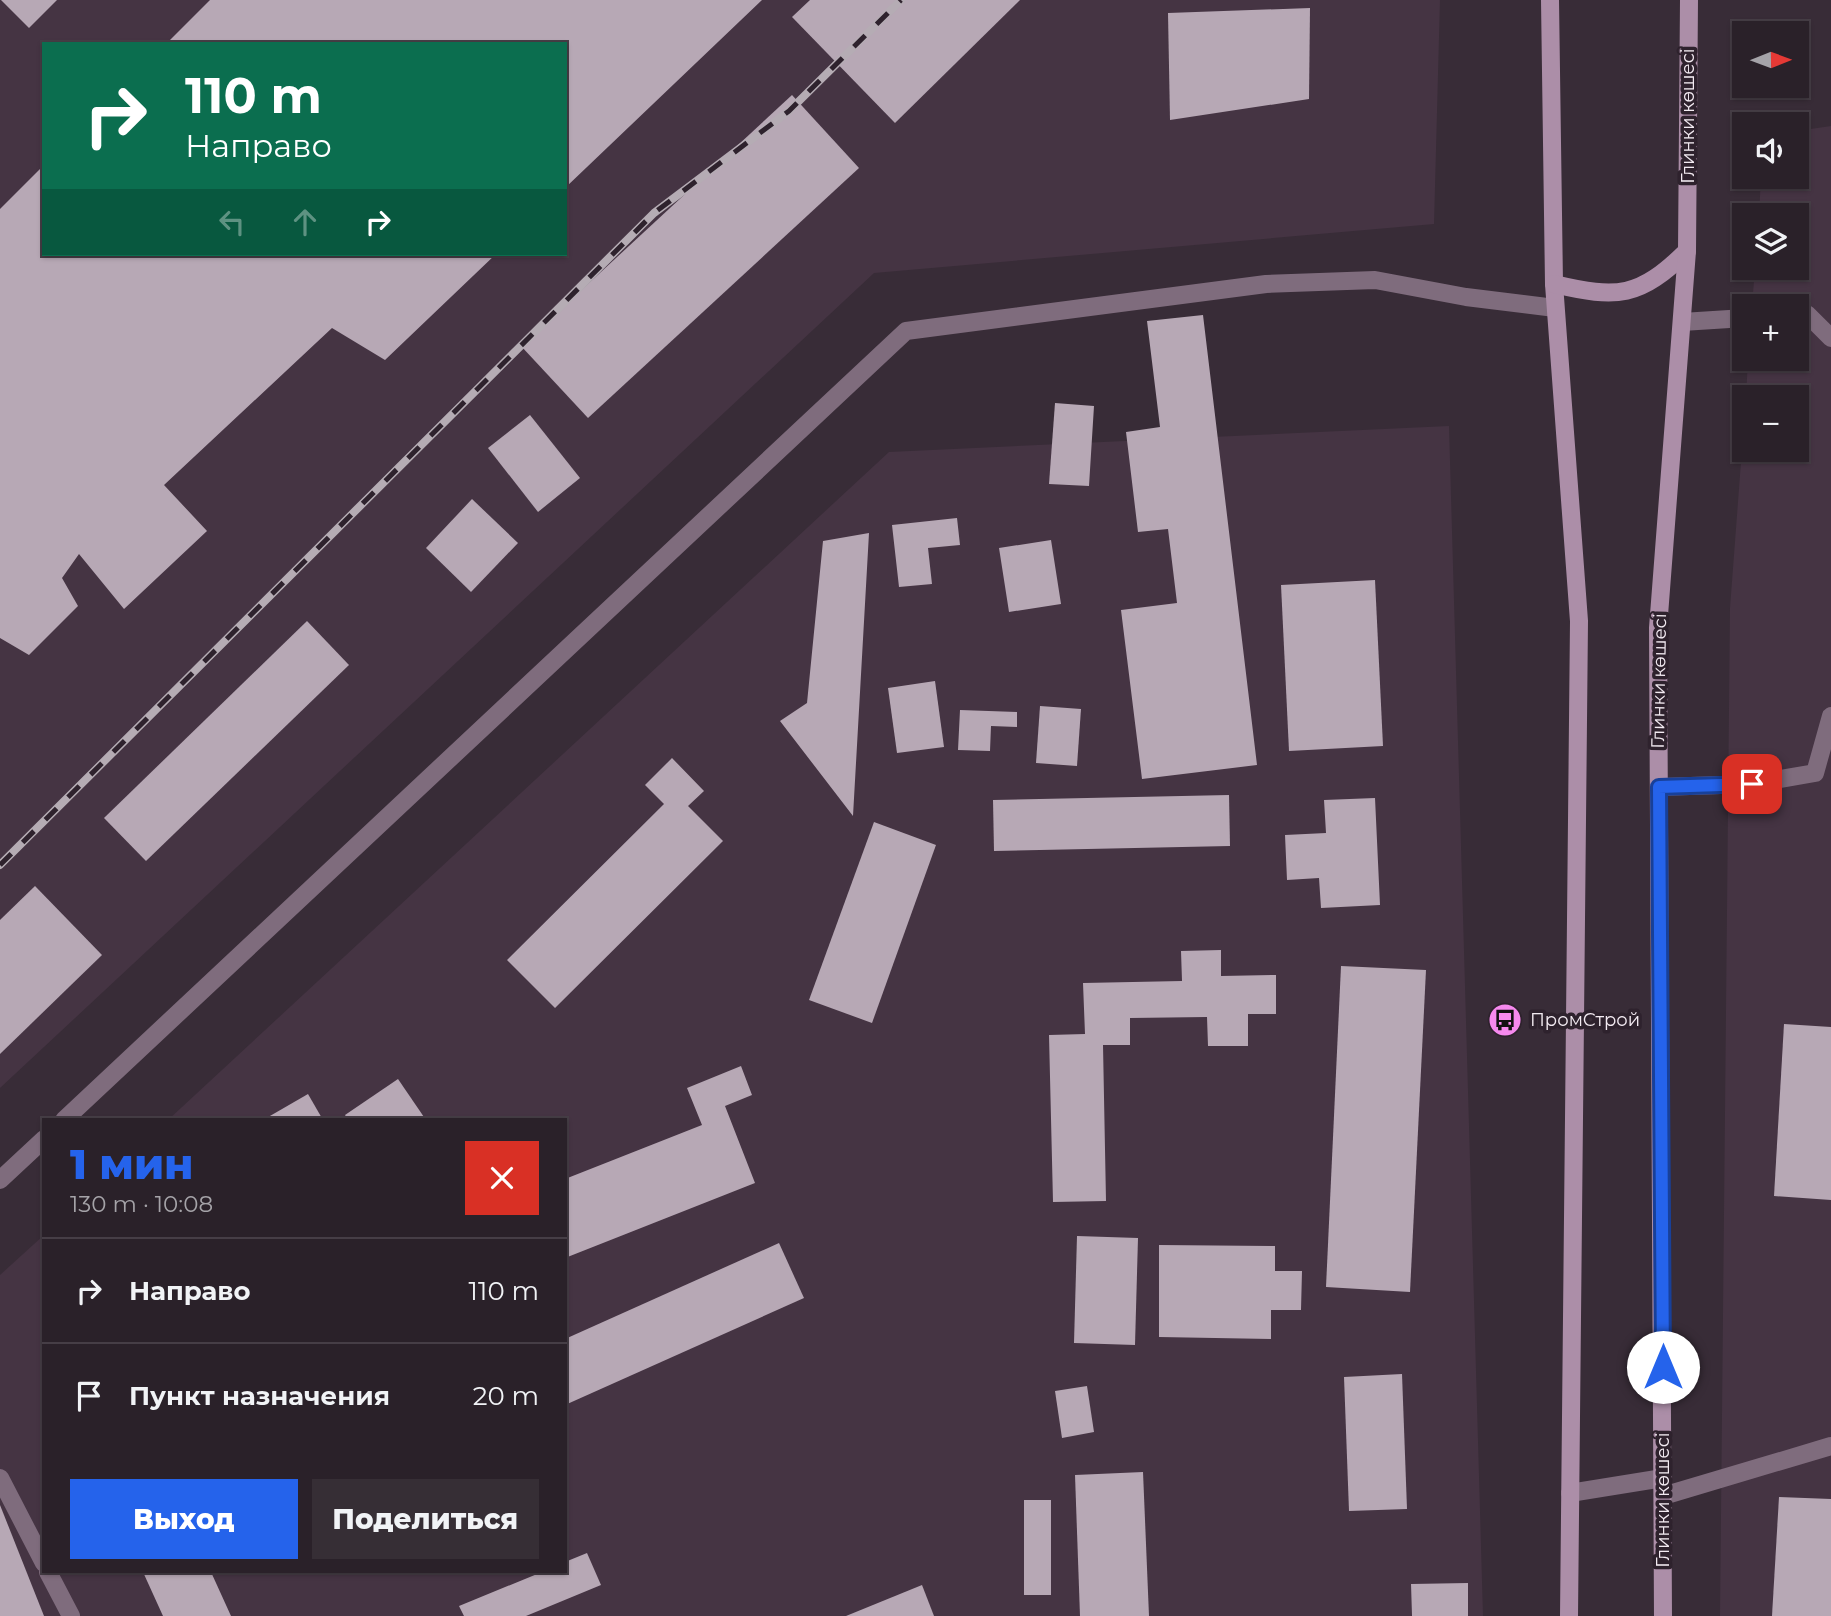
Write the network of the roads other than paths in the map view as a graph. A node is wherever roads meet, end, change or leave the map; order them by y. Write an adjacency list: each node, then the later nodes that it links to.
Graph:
1 (1550, 0): 4 (main road)
2 (1689, 0): 3 (main road, Глинки көшесі)
3 (1687, 251): 4 (main road); 8 (main road, Глинки көшесі)
4 (1554, 284): 5 (main road)
5 (1555, 308): 12 (street); 18 (main road)
6 (1809, 316): 9 (street)
7 (1732, 319): 8 (street)
8 (1682, 322): 11 (main road, Глинки көшесі)
9 (1831, 338)
10 (1831, 716): 11 (street)
11 (1659, 787): 17 (main road, Глинки көшесі)
12 (66, 1118)
13 (42, 1141): 14 (street)
14 (0, 1180)
15 (1831, 1446): 17 (street)
16 (0, 1478): 19 (street)
17 (1663, 1487): 18 (street); 23 (main road, Глинки көшесі)
18 (1570, 1493): 22 (main road)
19 (42, 1559)
20 (49, 1573): 21 (street)
21 (71, 1616)
22 (1569, 1616)
23 (1663, 1616)

